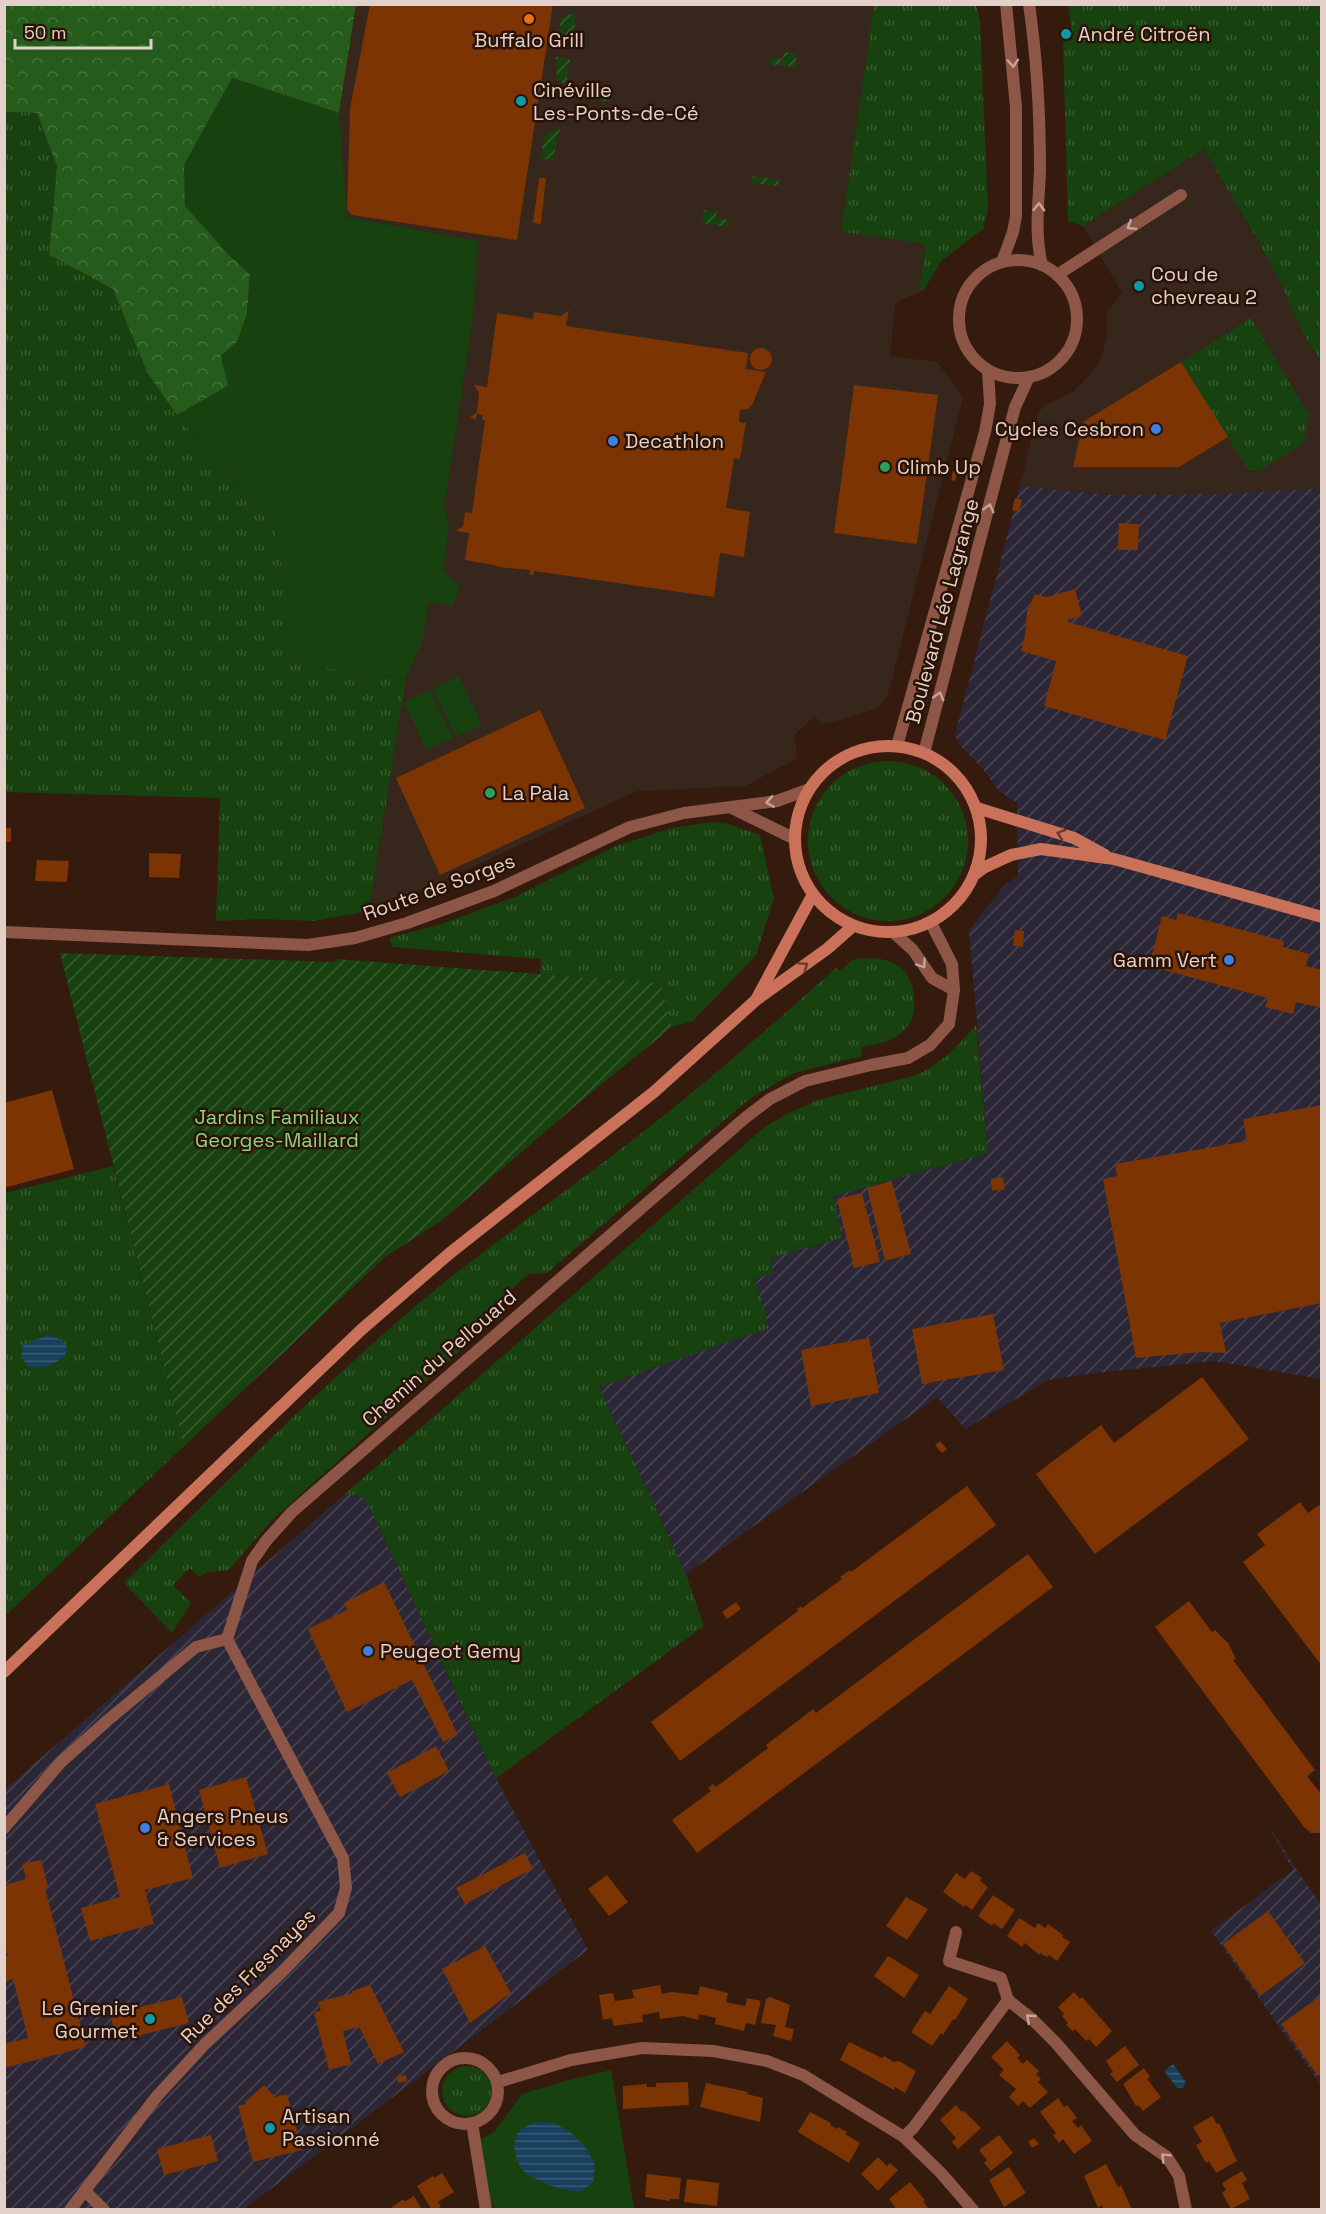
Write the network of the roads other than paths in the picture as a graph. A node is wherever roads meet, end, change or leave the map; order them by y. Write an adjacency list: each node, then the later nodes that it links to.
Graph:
1 (1006, 4): 4 (street, one-way to 4)
2 (1029, 4): 5 (street, one-way to 2)
3 (1181, 195): 6 (street, one-way to 6)
4 (1002, 262): 5 (street); 7 (street)
5 (1042, 265): 6 (street)
6 (1057, 275): 8 (street)
7 (987, 370): 8 (street); 9 (street, Boulevard Léo Lagrange)
8 (1029, 377): 10 (street, Boulevard Léo Lagrange, one-way to 8)
9 (897, 746): 10 (main road); 11 (main road)
10 (924, 753): 13 (main road)
11 (807, 790): 12 (street, Route de Sorges, one-way to 12); 14 (main road)
12 (731, 807): 14 (street); 21 (street, Route de Sorges)
13 (976, 808): 15 (main road, one-way to 13); 16 (main road)
14 (793, 838): 17 (main road)
15 (1114, 859): 16 (main road); 18 (main road)
16 (975, 875): 19 (main road)
17 (812, 896): 20 (main road); 24 (main road)
18 (1322, 917)
19 (931, 923): 22 (main road); 23 (street, Chemin du Pellouard)
20 (852, 927): 22 (main road); 24 (main road, one-way to 20)
21 (4, 932)
22 (894, 933): 23 (street, one-way to 23)
23 (954, 990): 25 (street, Chemin du Pellouard)
24 (756, 1000): 26 (main road)
25 (228, 1638): 27 (street); 33 (street, Rue des Fresnayes)
26 (4, 1672)
27 (4, 1828)
28 (956, 1932): 29 (street)
29 (1008, 2000): 32 (street); 38 (street, one-way to 29)
30 (498, 2082): 31 (street); 31 (street); 32 (street)
31 (472, 2124): 36 (street)
32 (904, 2137): 37 (street)
33 (85, 2191): 34 (street, Rue des Fresnayes); 35 (street)
34 (70, 2210)
35 (104, 2210)
36 (486, 2210)
37 (973, 2210)
38 (1186, 2210)

